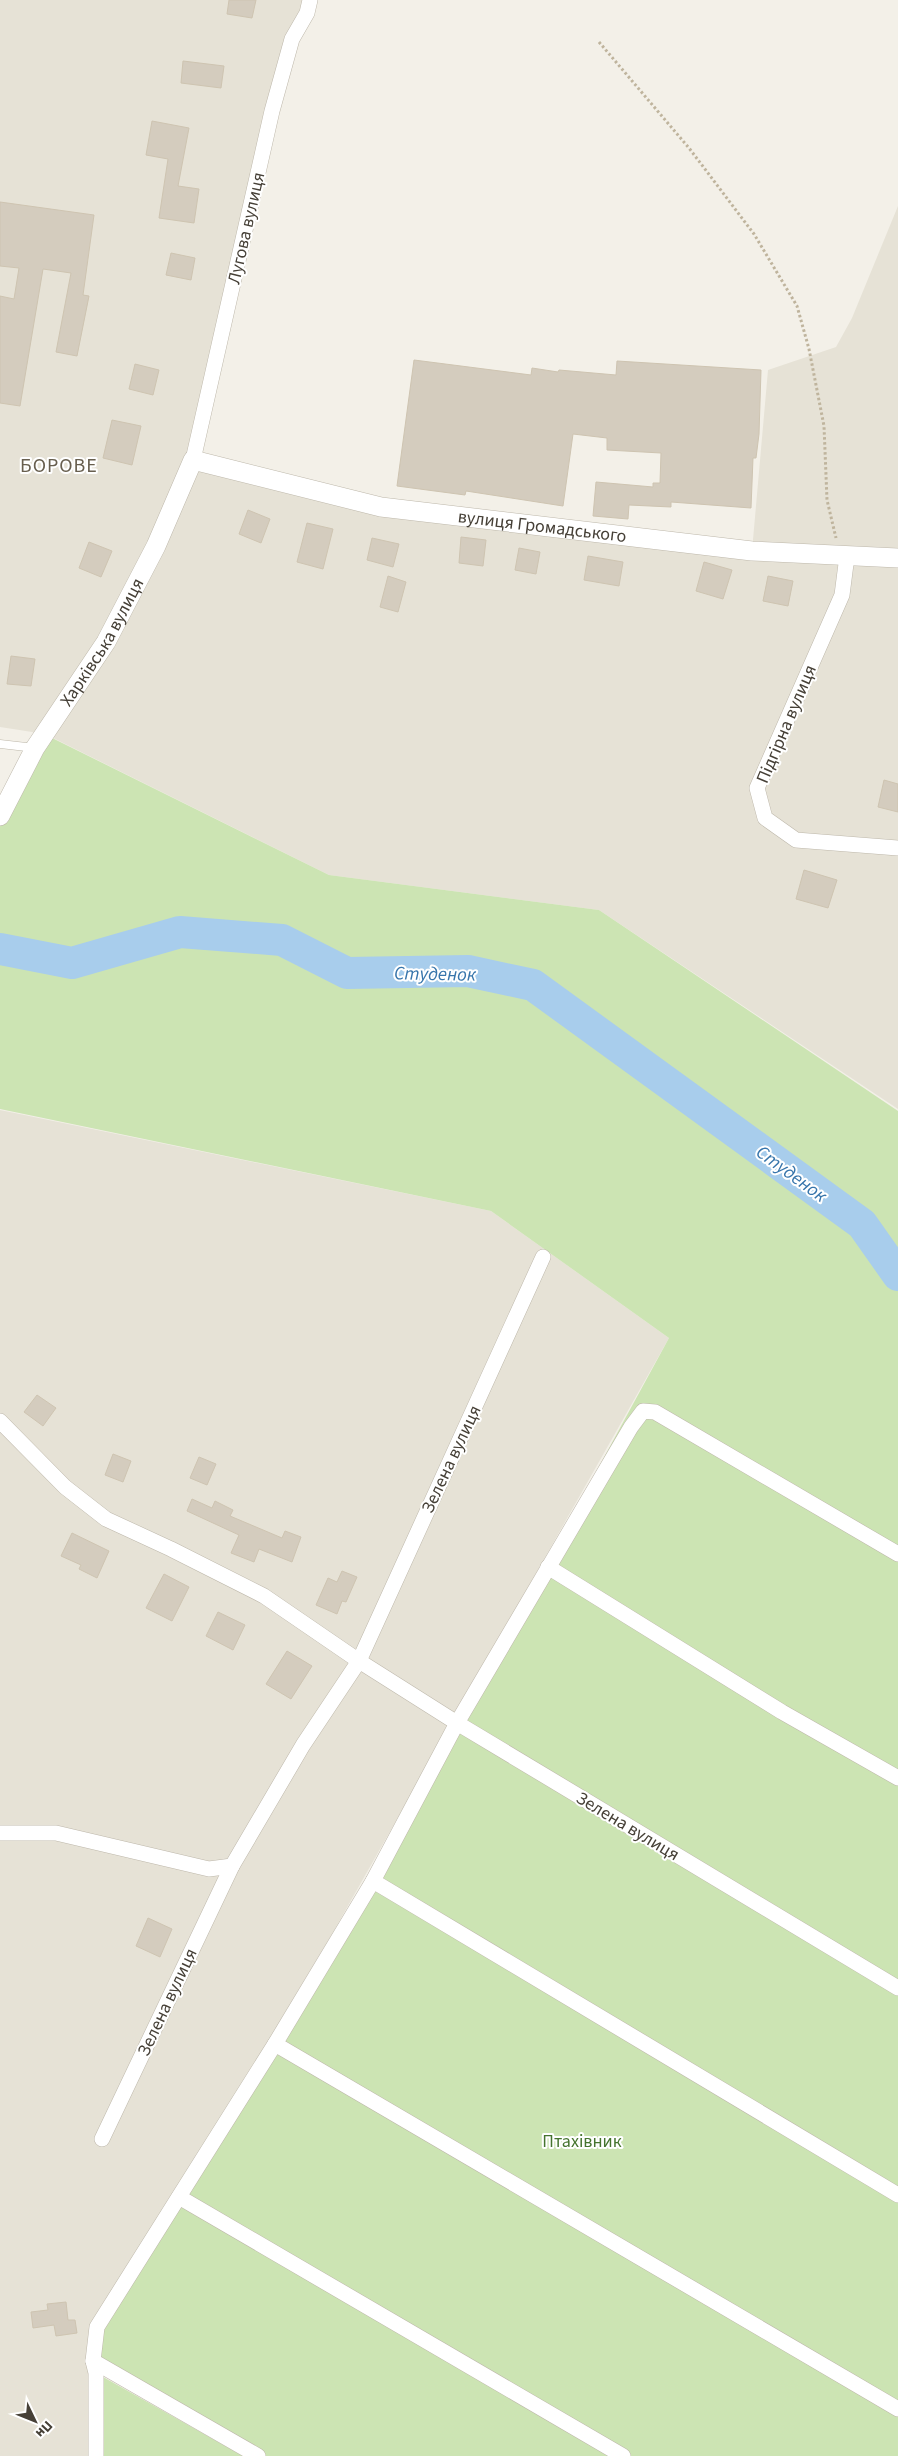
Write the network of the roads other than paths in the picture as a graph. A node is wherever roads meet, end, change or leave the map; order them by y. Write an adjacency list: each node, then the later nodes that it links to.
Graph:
1 (310, 0): 2 (street, Лугова вулиця)
2 (193, 460): 3 (street, вулиця Громадського); 6 (street, Харківська вулиця)
3 (847, 556): 4 (street, вулиця Громадського); 8 (street, Підгірна вулиця)
4 (898, 558)
5 (0, 744): 6 (lane)
6 (35, 748): 7 (street, Харківська вулиця)
7 (0, 816)
8 (898, 848)
9 (543, 1258): 13 (street, Зелена вулиця)
10 (0, 1421): 13 (street, Зелена вулиця)
11 (898, 1554): 12 (street)
12 (548, 1567): 14 (street); 15 (street)
13 (359, 1661): 14 (street, Зелена вулиця); 17 (street, Зелена вулиця)
14 (457, 1723): 18 (street); 19 (street, Зелена вулиця)
15 (898, 1778)
16 (0, 1833): 17 (street)
17 (232, 1866): 21 (street, Зелена вулиця)
18 (373, 1881): 20 (street); 22 (street)
19 (898, 1988)
20 (275, 2044): 23 (street); 25 (street)
21 (102, 2139)
22 (898, 2195)
23 (179, 2197): 24 (street); 28 (street)
24 (93, 2361): 26 (street); 27 (street)
25 (898, 2409)
26 (96, 2456)
27 (258, 2456)
28 (623, 2456)

